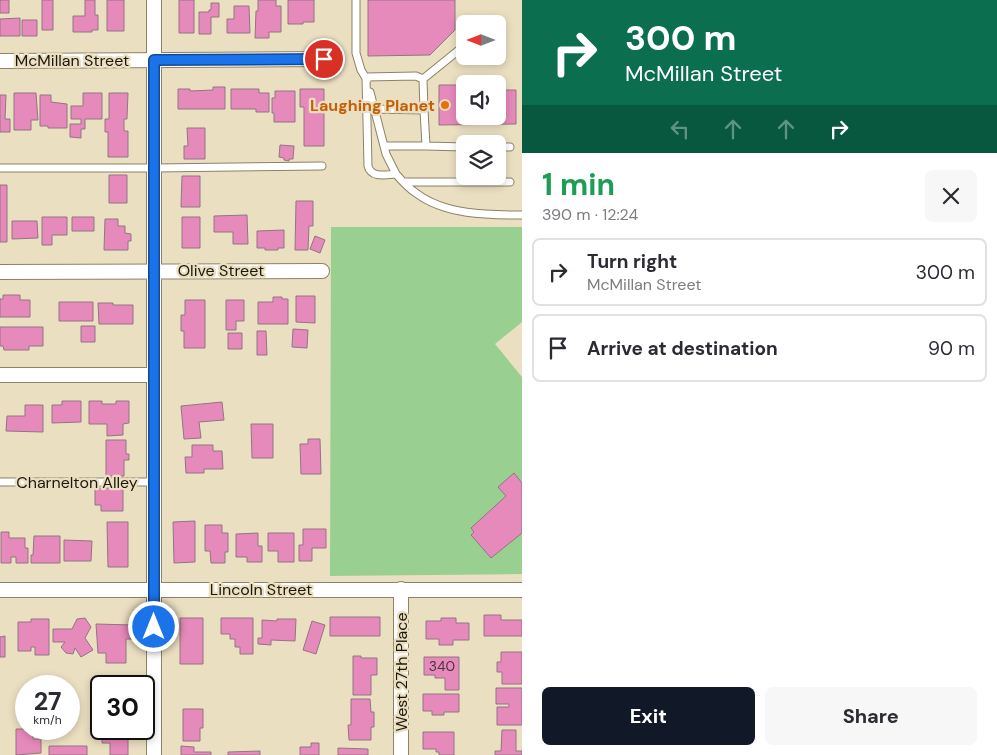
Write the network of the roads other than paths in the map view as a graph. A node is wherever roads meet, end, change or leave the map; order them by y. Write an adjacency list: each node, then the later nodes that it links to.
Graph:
1 (154, 0): 5 (street)
2 (356, 0): 7 (lane)
3 (456, 52): 8 (lane)
4 (324, 59): 5 (street, McMillan Street)
5 (154, 60): 6 (street, McMillan Street); 18 (street)
6 (0, 61)
7 (366, 77): 8 (lane); 9 (lane); 19 (lane)
8 (423, 79): 10 (lane)
9 (374, 110): 10 (lane); 11 (lane)
10 (424, 110): 12 (lane)
11 (384, 146): 12 (lane); 19 (lane)
12 (426, 146): 13 (lane)
13 (456, 147)
14 (506, 147): 15 (lane)
15 (510, 147)
16 (322, 166): 18 (lane)
17 (0, 168): 18 (lane)
18 (154, 168): 23 (street)
19 (396, 174): 20 (lane)
20 (404, 182): 21 (lane); 22 (lane)
21 (510, 182)
22 (522, 215)
23 (154, 270): 24 (street, Olive Street); 25 (street, Olive Street); 27 (street)
24 (322, 270)
25 (0, 272)
26 (0, 375): 27 (street)
27 (154, 375): 29 (street)
28 (0, 482): 29 (lane, Charnelton Alley)
29 (154, 482): 32 (street)
30 (401, 589): 32 (street, Lincoln Street); 33 (street, Lincoln Street); 35 (street, West 27th Place)
31 (0, 590): 32 (street, Lincoln Street)
32 (154, 590): 34 (street)
33 (522, 590)
34 (154, 755)
35 (401, 755)

